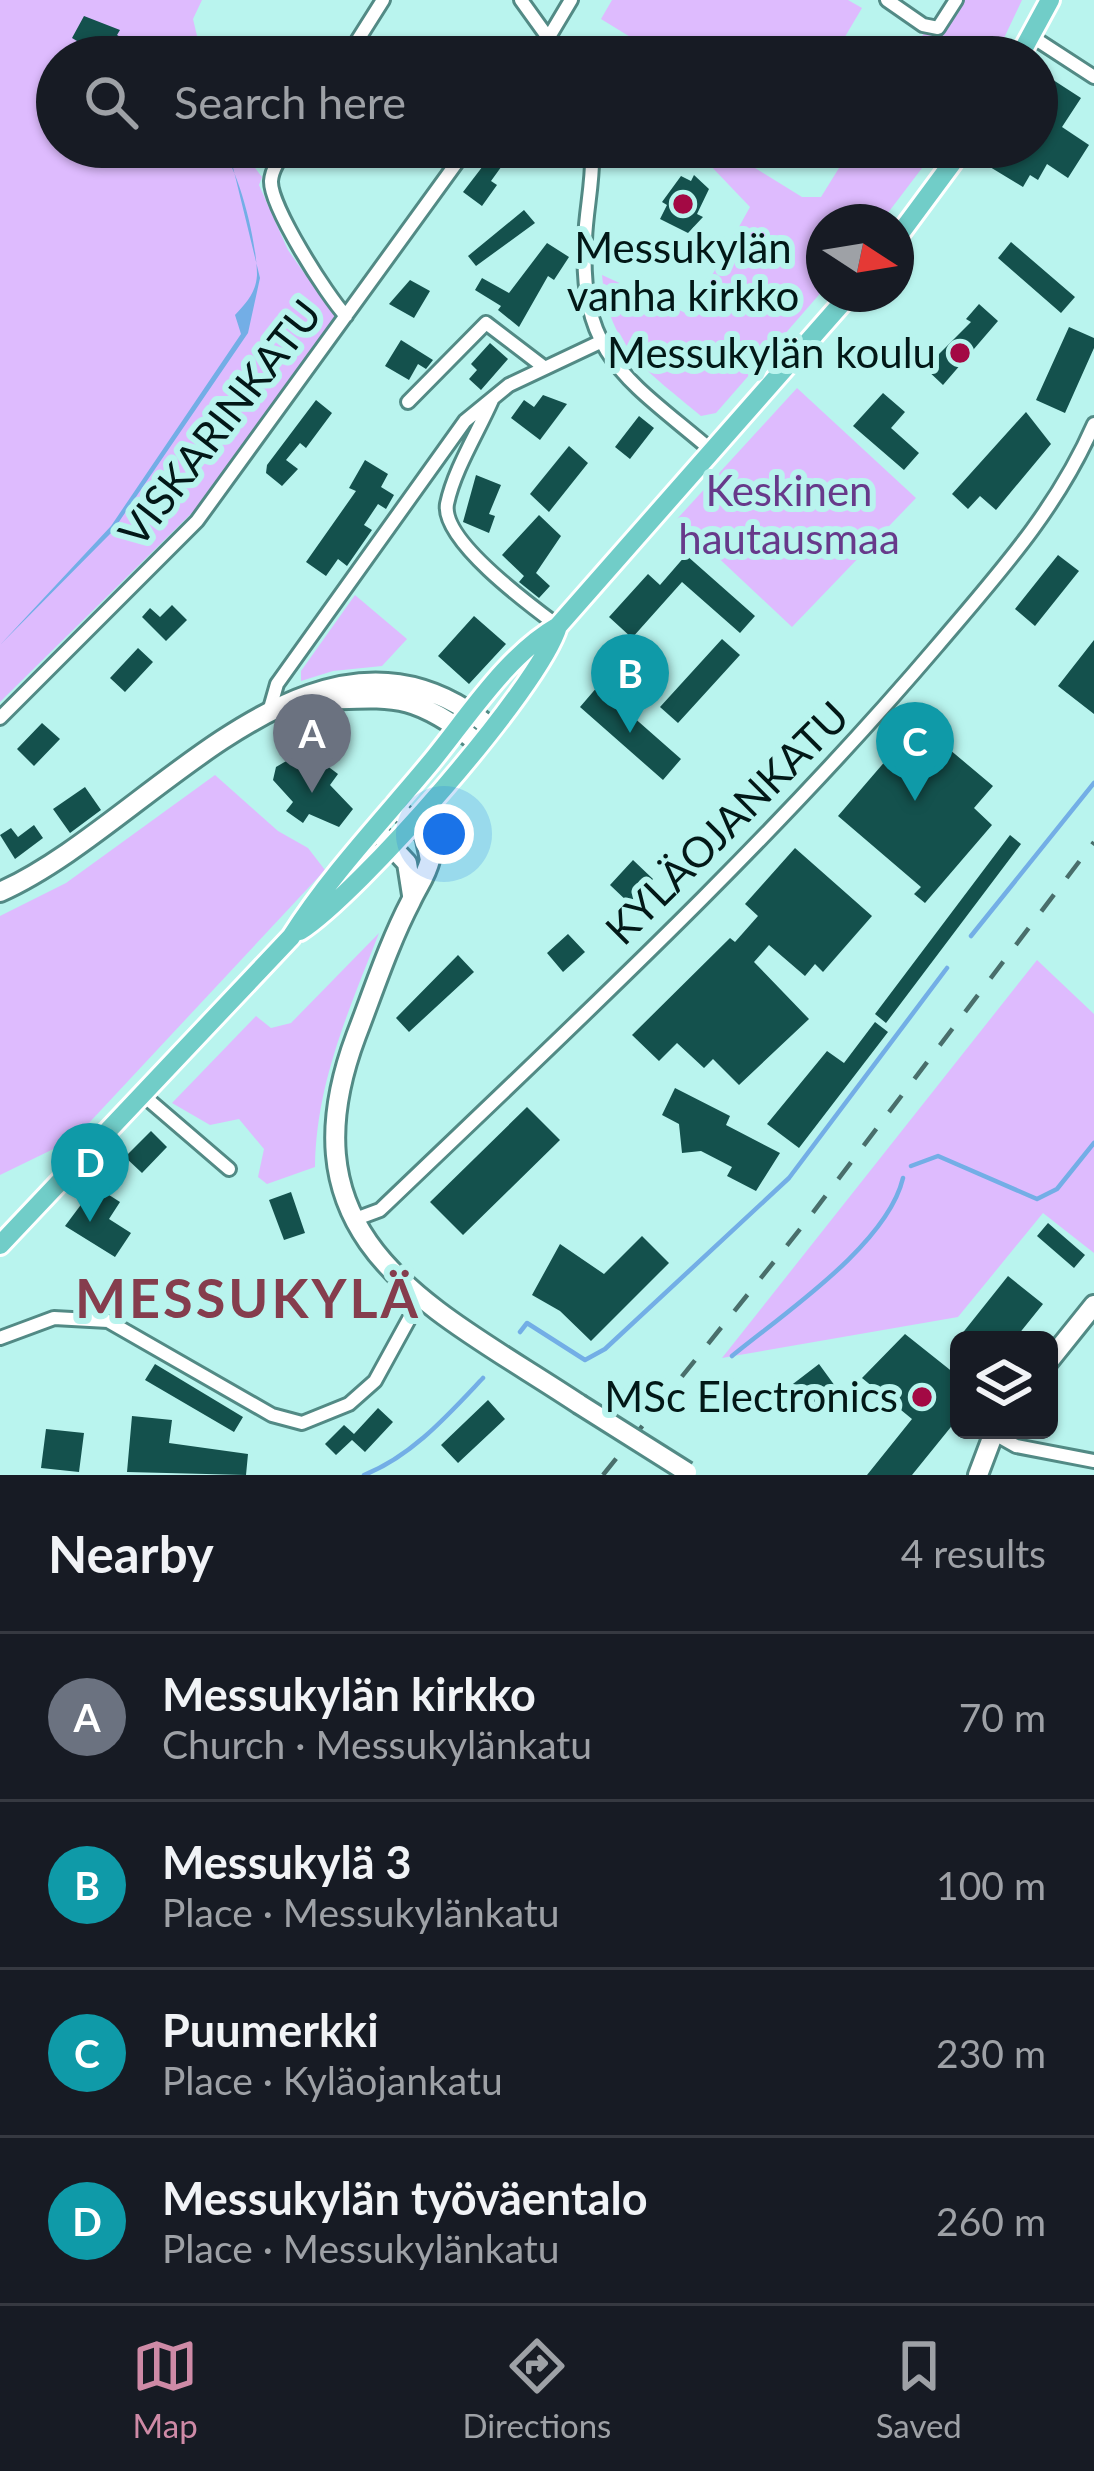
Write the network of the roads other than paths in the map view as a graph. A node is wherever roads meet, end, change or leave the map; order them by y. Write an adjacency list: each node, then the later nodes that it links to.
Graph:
1 (382, 0): 7 (street)
2 (521, 0): 8 (street)
3 (572, 0): 9 (street)
4 (887, 0): 5 (street)
5 (956, 0)
6 (1050, 0): 10 (main road)
7 (360, 36)
8 (547, 36)
9 (551, 36)
10 (1030, 36)
11 (1058, 54): 12 (street)
12 (1094, 77)
13 (275, 168): 19 (street)
14 (453, 168): 19 (street, VISKARINKATU)
15 (591, 168): 20 (street)
16 (948, 168): 17 (main road)
17 (914, 215)
18 (834, 312): 25 (main road)
19 (346, 316): 30 (street, VISKARINKATU)
20 (598, 344): 21 (street); 25 (street)
21 (545, 368): 22 (street); 23 (street)
22 (492, 398): 26 (street); 28 (street)
23 (408, 402)
24 (1094, 424): 42 (street, KYLÄOJANKATU)
25 (711, 450): 26 (main road)
26 (558, 626): 29 (main road); 32 (main road)
27 (302, 700): 28 (main road); 29 (main road); 31 (main road)
28 (268, 712): 37 (main road)
29 (472, 712): 31 (main road); 32 (main road)
30 (0, 718)
31 (459, 728): 32 (main road); 33 (main road)
32 (484, 735): 34 (main road)
33 (394, 806): 34 (main road); 35 (main road)
34 (413, 822): 36 (main road); 38 (main road)
35 (375, 829): 36 (main road); 39 (main road)
36 (394, 844): 38 (main road); 39 (main road)
37 (0, 892)
38 (411, 899): 42 (main road)
39 (291, 937): 40 (main road)
40 (144, 1096): 41 (street); 43 (main road)
41 (229, 1169)
42 (353, 1220): 44 (main road)
43 (0, 1245)
44 (420, 1299): 46 (street); 51 (main road, bridge)
45 (1094, 1305): 47 (main road)
46 (0, 1338)
47 (1058, 1349)
48 (991, 1439): 52 (main road)
49 (1006, 1439): 50 (street)
50 (1094, 1461)
51 (689, 1473)
52 (977, 1475)

